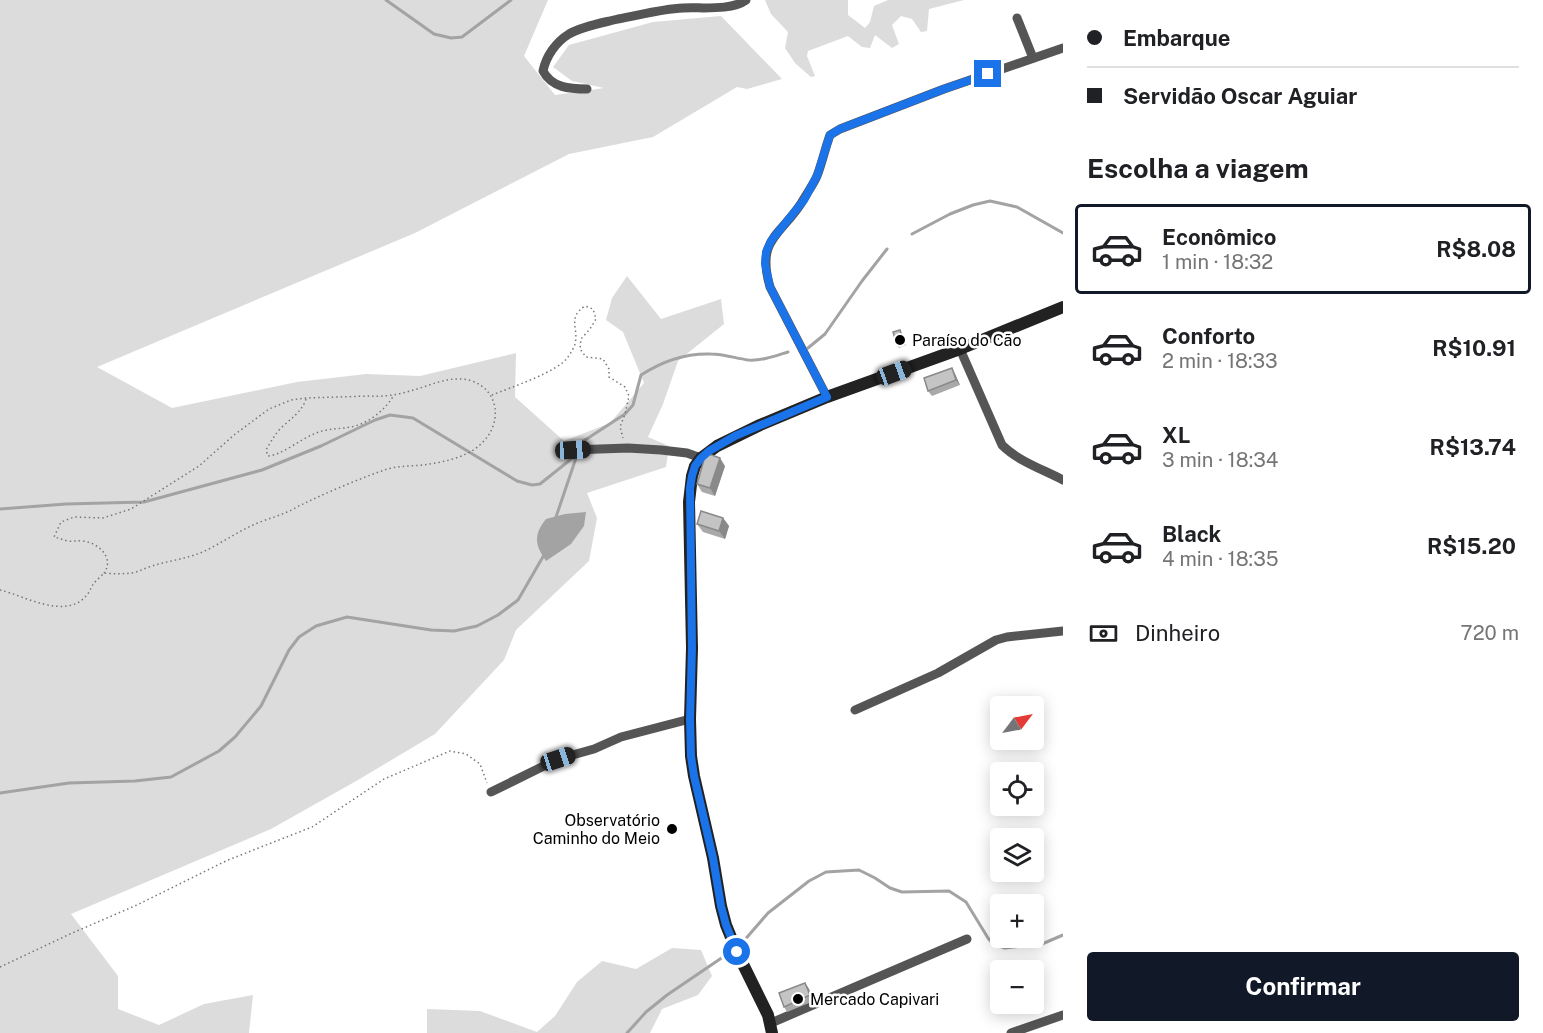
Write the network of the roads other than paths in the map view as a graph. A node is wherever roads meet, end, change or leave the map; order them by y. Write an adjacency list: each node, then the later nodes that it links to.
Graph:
1 (747, 0): 5 (street)
2 (1017, 18): 4 (street)
3 (1063, 48): 4 (street)
4 (1033, 58): 8 (street)
5 (587, 89)
6 (1063, 307): 7 (main road)
7 (960, 349): 8 (main road); 11 (street)
8 (827, 397): 10 (main road)
9 (573, 450): 10 (street)
10 (701, 458): 14 (main road)
11 (1063, 480)
12 (1063, 631): 13 (street)
13 (855, 710)
14 (690, 719): 15 (street); 18 (main road)
15 (491, 792)
16 (966, 939): 18 (street)
17 (1063, 1015): 19 (street)
18 (772, 1028)
19 (1011, 1033)

